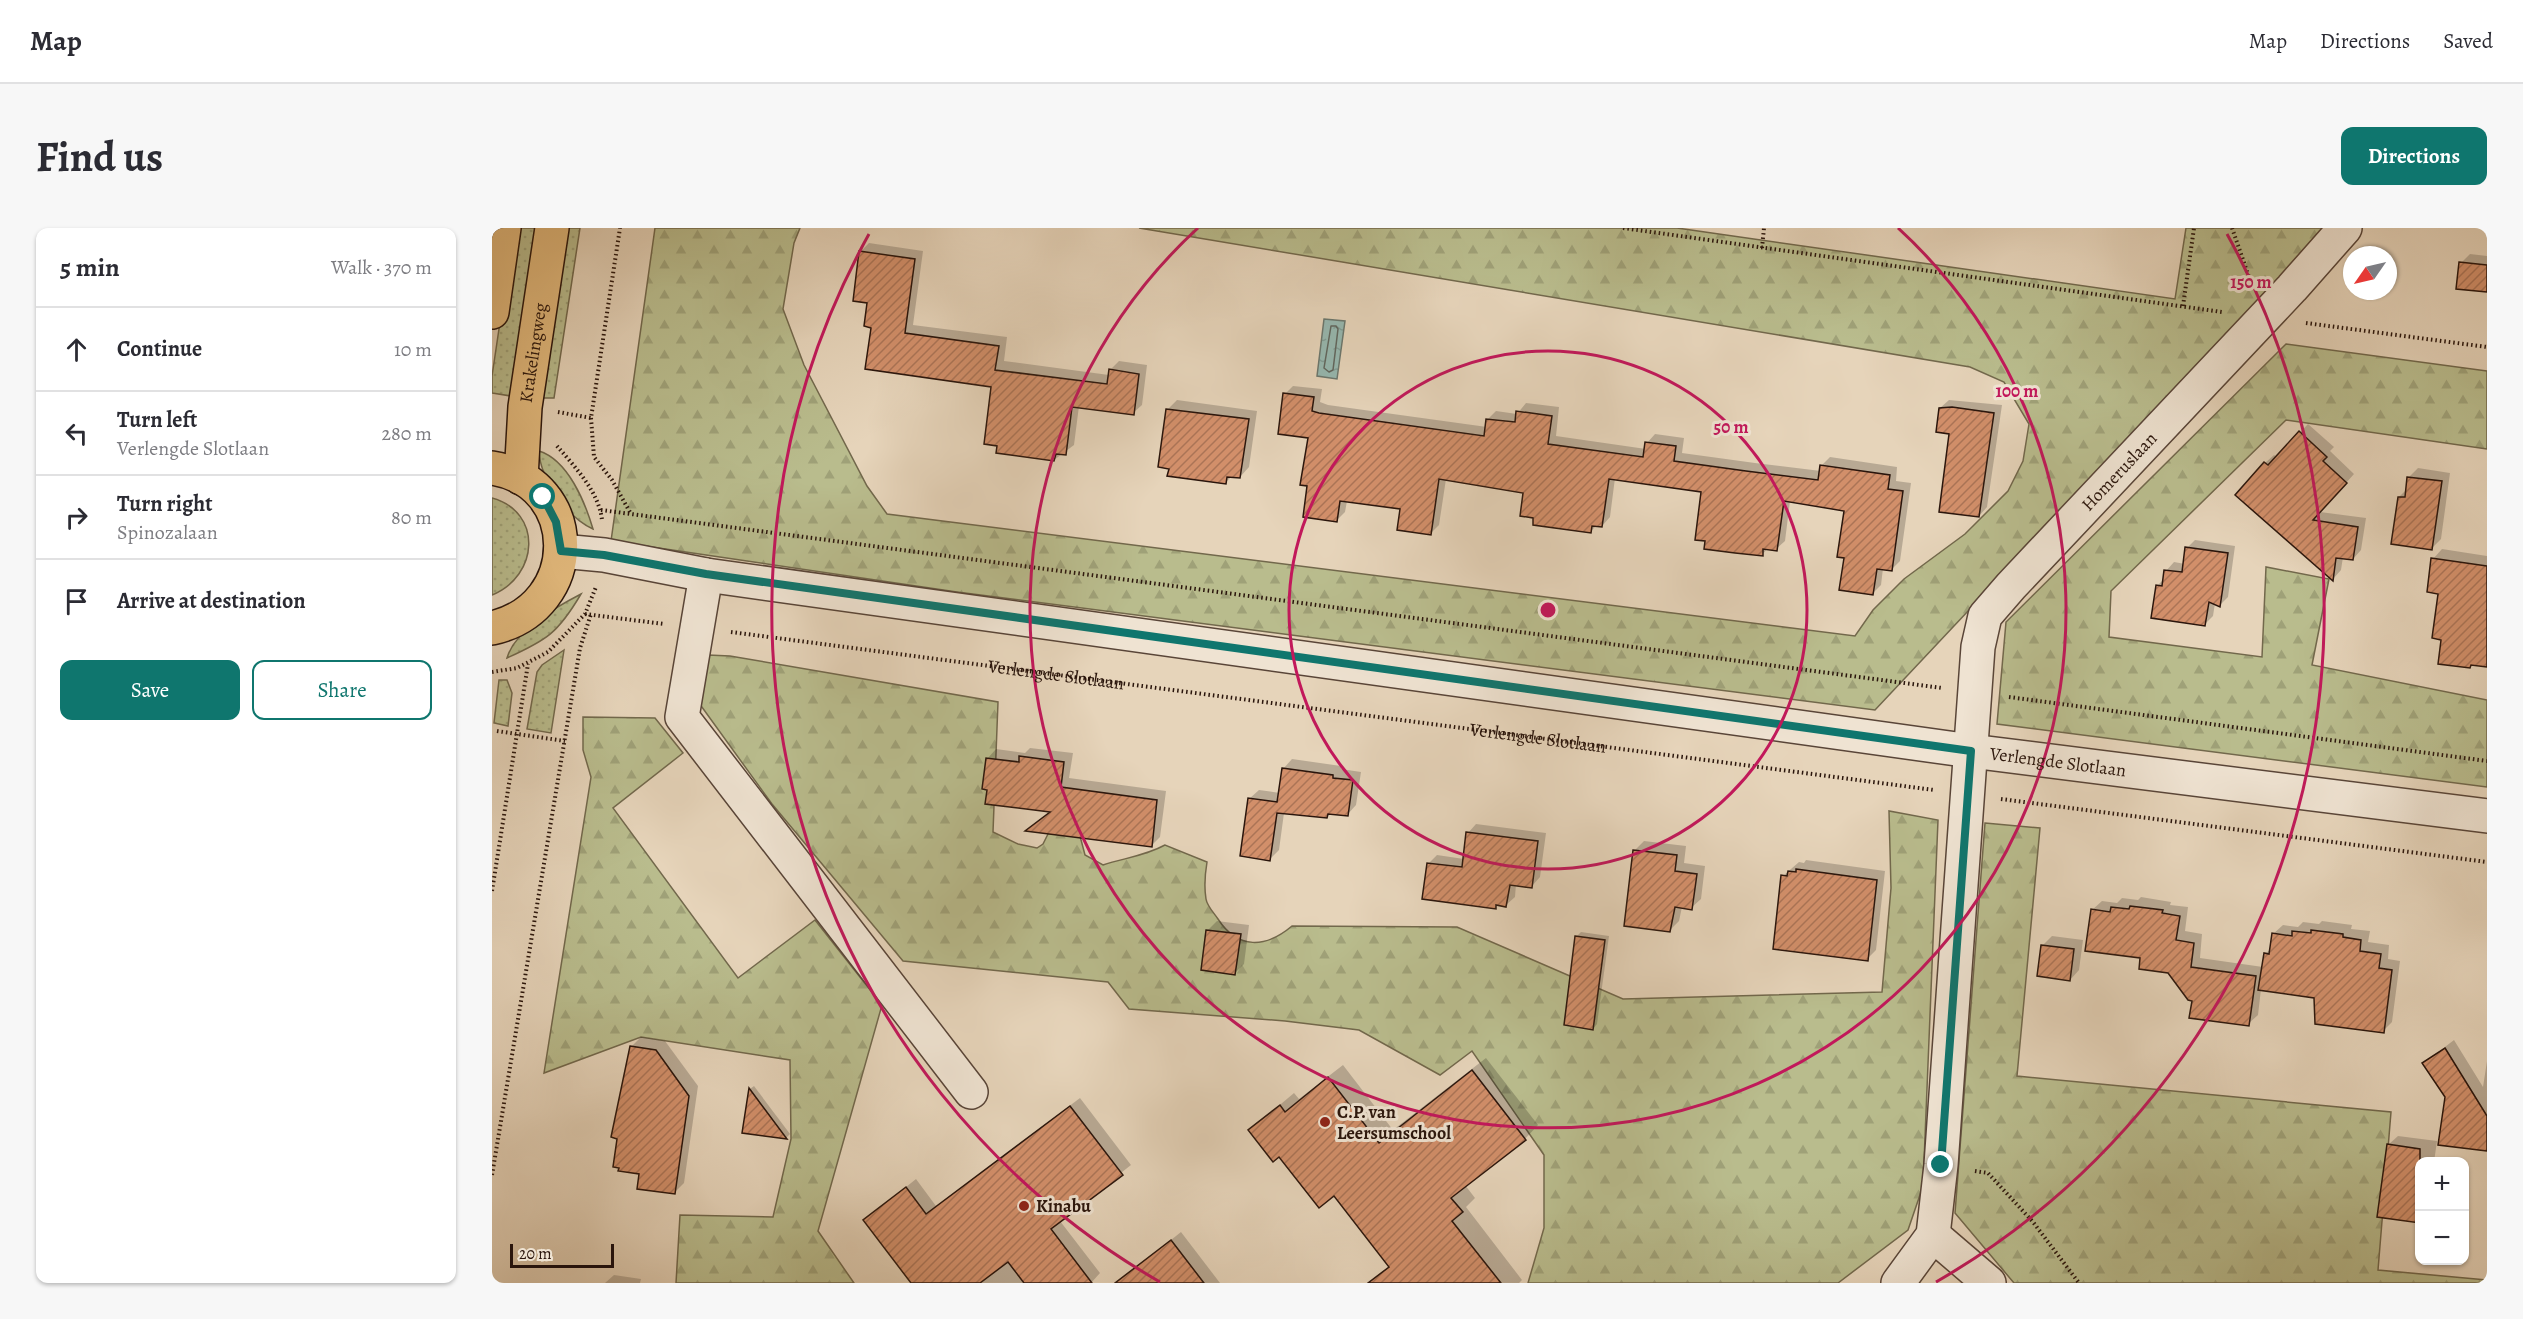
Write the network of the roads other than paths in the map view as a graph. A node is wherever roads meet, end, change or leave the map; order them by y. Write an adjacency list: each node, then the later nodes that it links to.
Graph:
1 (504, 228): 4 (main road)
2 (552, 228): 5 (main road, Krakelingweg)
3 (2345, 228): 10 (street, Homeruslaan)
4 (492, 312)
5 (507, 473): 6 (main road)
6 (561, 551): 7 (street, Verlengde Slotlaan); 8 (main road)
7 (706, 574): 10 (street, Verlengde Slotlaan); 12 (street)
8 (492, 628): 9 (main road)
9 (492, 634)
10 (1971, 751): 11 (street, Verlengde Slotlaan); 13 (street, Homeruslaan)
11 (2487, 816)
12 (971, 1092)
13 (1933, 1235): 14 (street); 15 (street)
14 (1898, 1283)
15 (1989, 1283)

